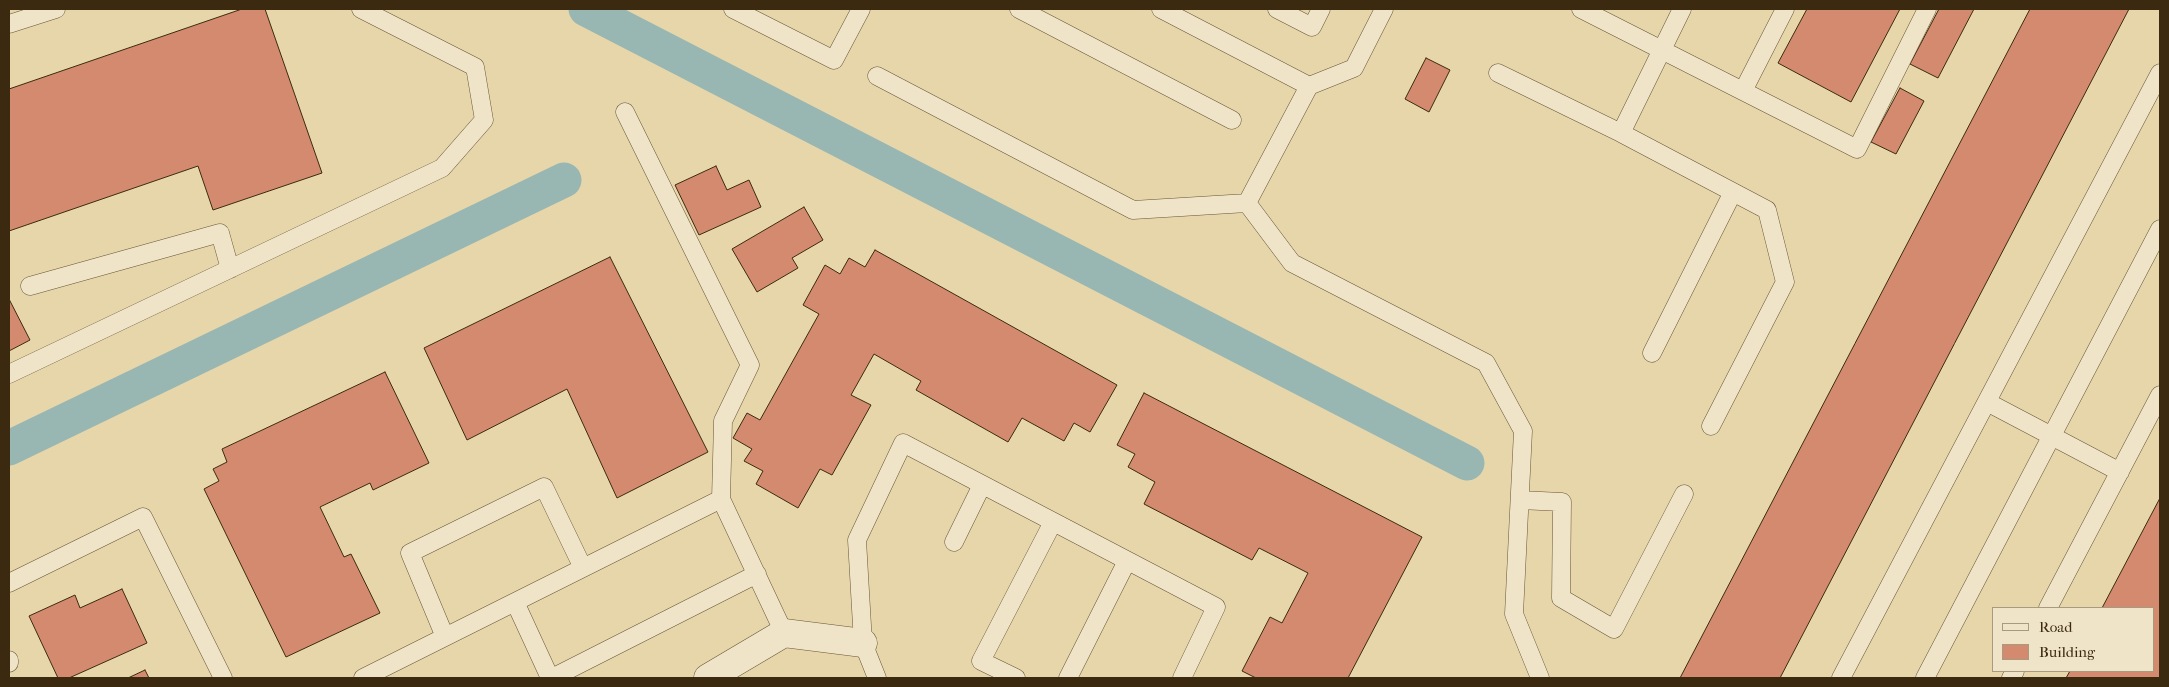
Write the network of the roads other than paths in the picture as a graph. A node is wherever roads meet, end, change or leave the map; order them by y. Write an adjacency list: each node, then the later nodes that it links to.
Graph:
1 (56, 9): 14 (lane)
2 (361, 9): 27 (lane)
3 (733, 9): 4 (lane)
4 (861, 9)
5 (1019, 9): 22 (lane)
6 (1161, 9): 19 (lane)
7 (1277, 9): 8 (lane)
8 (1321, 9)
9 (1384, 9): 19 (lane)
10 (1581, 9): 15 (lane)
11 (1682, 9): 15 (lane)
12 (1785, 9): 20 (lane)
13 (1928, 9): 20 (lane)
14 (9, 24)
15 (1662, 50): 20 (lane); 23 (lane)
16 (2160, 73): 32 (lane)
17 (1498, 74): 23 (lane)
18 (877, 76): 25 (lane)
19 (1309, 86): 25 (lane)
20 (1743, 91)
21 (625, 112): 38 (lane)
22 (1232, 120)
23 (1621, 133): 24 (lane)
24 (1733, 192): 29 (lane); 33 (lane)
25 (1247, 203): 39 (lane)
26 (2160, 229): 34 (lane)
27 (230, 269): 28 (lane); 30 (lane)
28 (30, 286)
29 (1652, 353)
30 (9, 374)
31 (2160, 395): 35 (lane)
32 (1987, 402): 34 (lane); 60 (lane)
33 (1711, 426)
34 (2052, 436): 35 (lane); 61 (lane)
35 (2120, 472): 47 (lane)
36 (982, 484): 40 (lane); 41 (lane); 50 (lane)
37 (1684, 494): 39 (lane)
38 (721, 499): 43 (lane); 44 (lane)
39 (1520, 500): 59 (lane)
40 (1053, 522): 42 (lane); 56 (lane)
41 (954, 542)
42 (1127, 561): 57 (lane); 58 (lane)
43 (583, 568): 46 (lane); 49 (lane)
44 (756, 574): 48 (lane); 53 (lane)
45 (9, 583): 51 (lane)
46 (515, 602): 49 (lane); 53 (lane)
47 (2049, 607)
48 (784, 634): 50 (street); 54 (street)
49 (445, 637): 52 (lane)
50 (863, 643): 55 (lane)
51 (223, 678)
52 (363, 678)
53 (551, 678)
54 (708, 678)
55 (877, 678)
56 (1016, 678)
57 (1068, 678)
58 (1182, 678)
59 (1540, 678)
60 (1841, 678)
61 (1924, 678)

